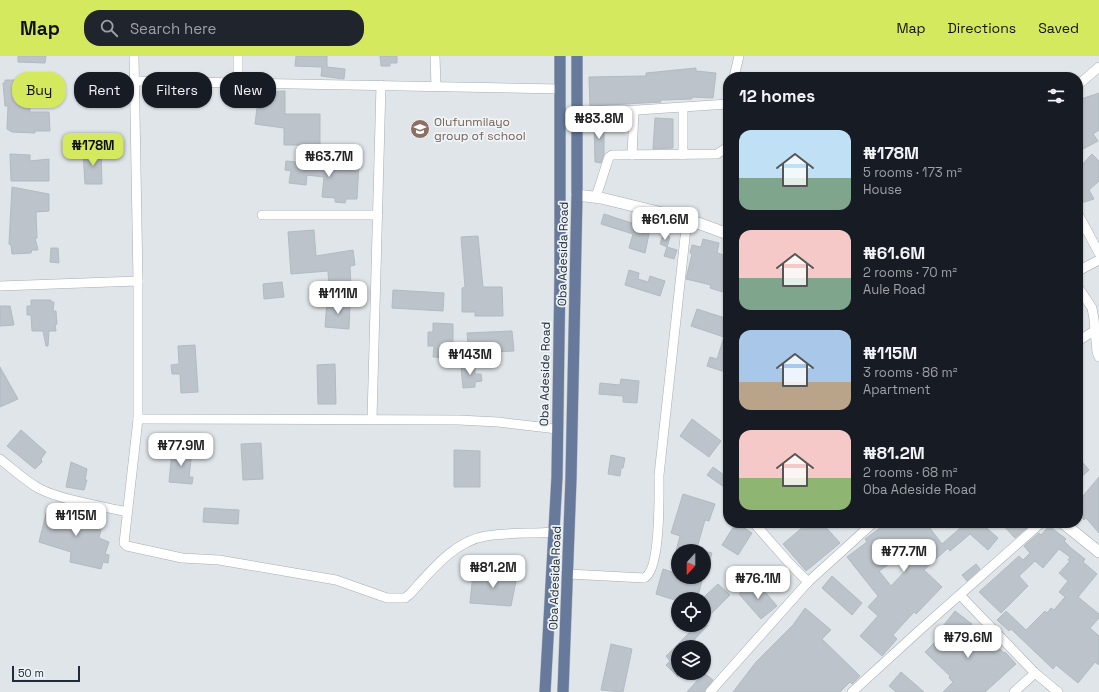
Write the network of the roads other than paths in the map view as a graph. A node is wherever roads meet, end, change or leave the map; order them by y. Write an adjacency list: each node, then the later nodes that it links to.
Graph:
1 (134, 56): 10 (street)
2 (238, 56): 8 (street)
3 (435, 56): 15 (street)
4 (560, 56): 16 (main road, Oba Adeside Road)
5 (577, 56): 20 (main road, Oba Adesida Road)
6 (739, 56): 9 (street)
7 (1099, 67): 11 (street)
8 (238, 72)
9 (735, 72)
10 (135, 81): 12 (street); 34 (street)
11 (1083, 81)
12 (220, 82)
13 (276, 83): 14 (street)
14 (381, 86): 15 (street); 26 (street)
15 (436, 86): 16 (street)
16 (560, 89): 42 (main road, Oba Adeside Road)
17 (723, 104): 18 (street)
18 (683, 108): 19 (street); 22 (street)
19 (634, 111): 20 (street); 23 (street)
20 (576, 114): 24 (main road, Oba Adesida Road)
21 (723, 150): 22 (street)
22 (683, 154): 23 (street)
23 (632, 155): 25 (street)
24 (577, 195): 25 (street); 51 (main road, Oba Adesida Road)
25 (596, 197): 28 (street)
26 (378, 215): 27 (street); 41 (street)
27 (262, 216)
28 (688, 219): 30 (street); 51 (street)
29 (1083, 223): 31 (street)
30 (723, 232)
31 (1099, 253)
32 (1099, 260): 33 (street)
33 (1083, 268)
34 (138, 281): 35 (street); 40 (street)
35 (0, 286)
36 (1083, 294): 37 (street)
37 (1094, 331): 38 (street); 39 (street)
38 (1083, 338)
39 (1099, 356)
40 (138, 419): 41 (street); 44 (street)
41 (372, 419): 42 (street)
42 (557, 428): 49 (main road, Oba Adeside Road)
43 (0, 459): 44 (street)
44 (126, 512): 49 (street)
45 (758, 528): 52 (street)
46 (867, 528): 52 (street)
47 (1035, 528): 53 (street)
48 (1069, 528): 50 (street)
49 (554, 532): 54 (main road, Oba Adeside Road)
50 (1099, 552)
51 (568, 574): 55 (main road, Oba Adesida Road)
52 (808, 582): 59 (street)
53 (960, 595): 56 (street); 60 (street)
54 (549, 630): 55 (main road); 57 (main road, Oba Adeside Road)
55 (566, 630): 58 (main road, Oba Adesida Road)
56 (1035, 673): 61 (street); 62 (street)
57 (545, 692)
58 (563, 692)
59 (710, 692)
60 (852, 692)
61 (1014, 692)
62 (1058, 692)

